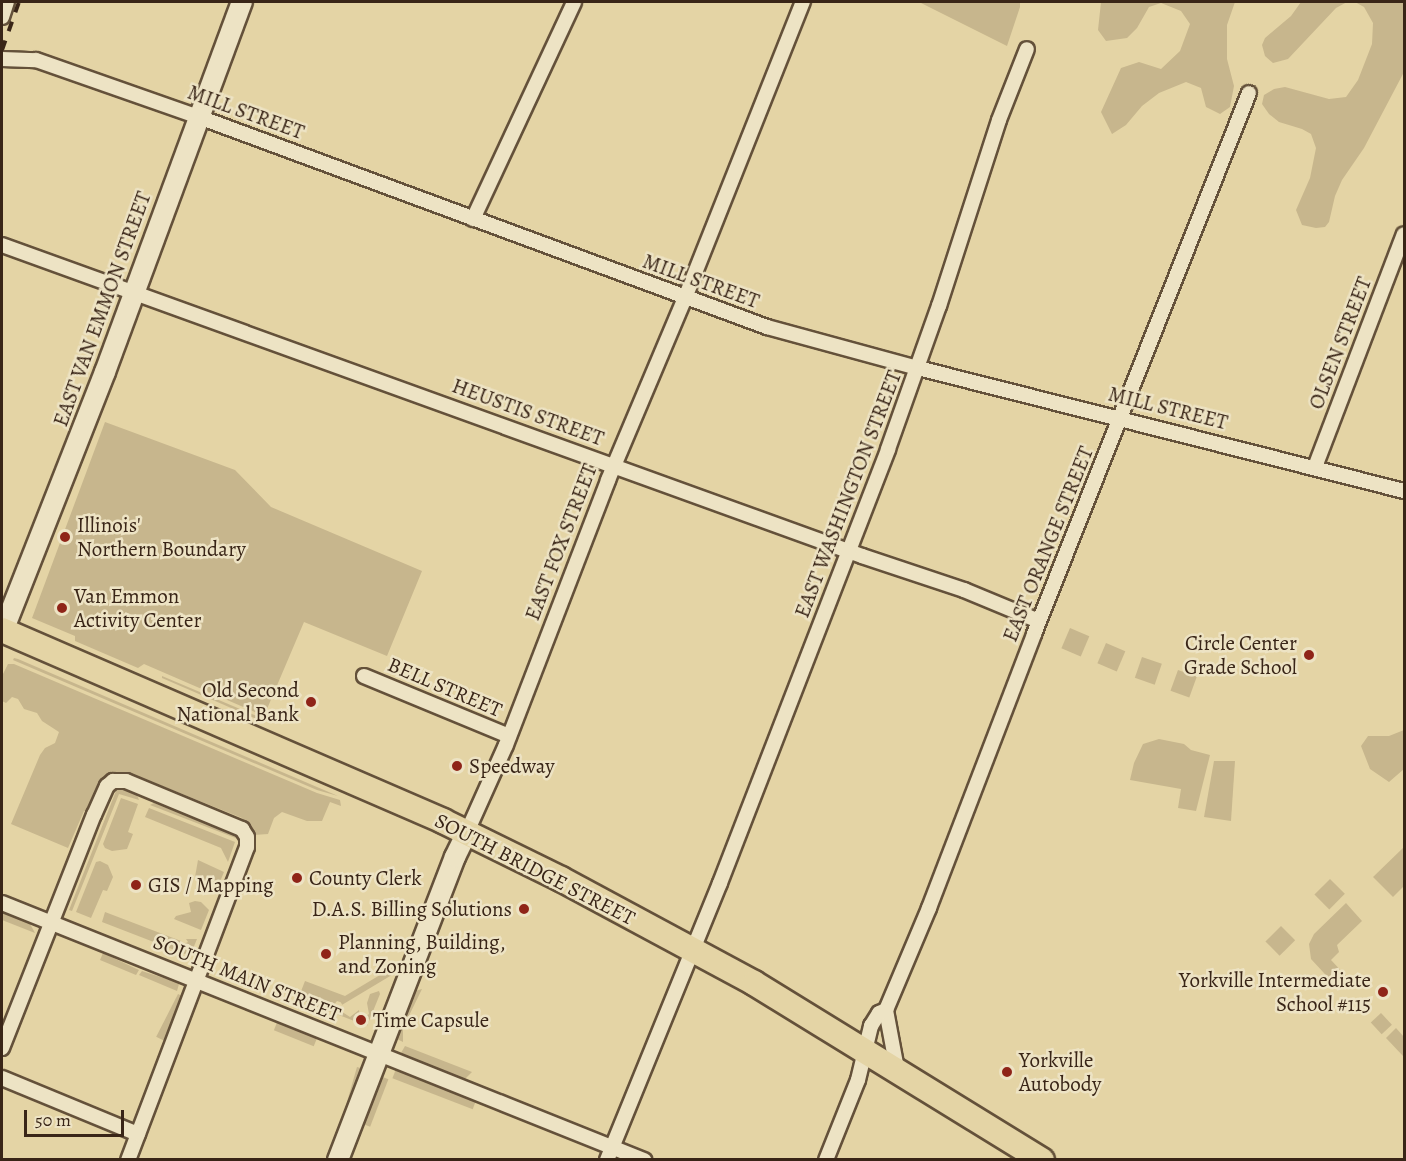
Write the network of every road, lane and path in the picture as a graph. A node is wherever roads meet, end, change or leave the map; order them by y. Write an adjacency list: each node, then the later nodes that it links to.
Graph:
1 (7, 2): 5 (street)
2 (242, 2): 9 (street, EAST VAN EMMON STREET)
3 (574, 2): 10 (street)
4 (804, 2): 14 (street, EAST FOX STREET)
5 (2, 17)
6 (1028, 49): 15 (street, EAST WASHINGTON STREET)
7 (2, 59): 9 (street, MILL STREET)
8 (1250, 93): 16 (street, EAST ORANGE STREET)
9 (199, 117): 10 (street, MILL STREET); 13 (street, EAST VAN EMMON STREET)
10 (473, 219): 14 (street, MILL STREET)
11 (1404, 234): 18 (street, OLSEN STREET)
12 (2, 245): 13 (street, HEUSTIS STREET)
13 (133, 293): 17 (street, HEUSTIS STREET); 22 (street, EAST VAN EMMON STREET)
14 (685, 298): 15 (street, MILL STREET); 17 (street, EAST FOX STREET)
15 (918, 368): 16 (street, MILL STREET); 20 (street, EAST WASHINGTON STREET)
16 (1122, 418): 18 (street, MILL STREET); 21 (street, EAST ORANGE STREET)
17 (613, 466): 20 (street, HEUSTIS STREET); 24 (street, EAST FOX STREET)
18 (1315, 467): 19 (street, MILL STREET)
19 (1404, 491)
20 (848, 551): 21 (street, HEUSTIS STREET); 28 (street, EAST WASHINGTON STREET)
21 (1039, 621): 30 (street, EAST ORANGE STREET)
22 (2, 632): 25 (highway, SOUTH BRIDGE STREET)
23 (364, 676): 24 (street, BELL STREET)
24 (509, 736): 25 (street, EAST FOX STREET)
25 (467, 832): 28 (highway, SOUTH BRIDGE STREET); 33 (street)
26 (2, 903): 27 (street, SOUTH MAIN STREET)
27 (52, 922): 29 (street, SOUTH MAIN STREET); 29 (street); 31 (street)
28 (691, 949): 32 (highway, SOUTH BRIDGE STREET); 37 (street, EAST WASHINGTON STREET)
29 (198, 980): 33 (street, SOUTH MAIN STREET); 36 (street)
30 (886, 1010): 32 (street, EAST ORANGE STREET); 34 (street)
31 (2, 1048)
32 (866, 1050): 34 (highway, SOUTH BRIDGE STREET); 41 (street, EAST ORANGE STREET)
33 (380, 1054): 37 (street, SOUTH MAIN STREET); 39 (street)
34 (897, 1069): 42 (highway, SOUTH BRIDGE STREET)
35 (2, 1078): 36 (street)
36 (138, 1134): 38 (street)
37 (610, 1153): 40 (street, SOUTH MAIN STREET)
38 (128, 1160)
39 (338, 1160)
40 (644, 1160)
41 (826, 1160)
42 (1042, 1160)

